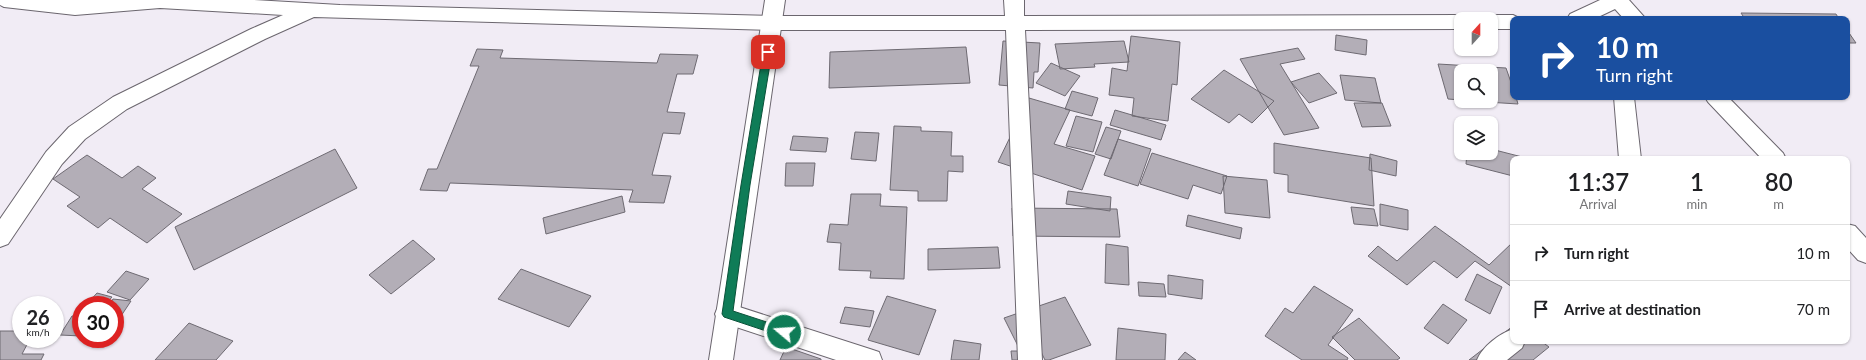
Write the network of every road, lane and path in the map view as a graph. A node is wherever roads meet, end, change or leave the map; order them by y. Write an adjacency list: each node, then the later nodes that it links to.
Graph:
1 (4, 0): 5 (street)
2 (775, 0): 9 (street)
3 (345, 6): 5 (street); 9 (street)
4 (1611, 6): 7 (street); 8 (street)
5 (313, 10): 18 (street)
6 (1015, 10): 9 (street); 10 (street); 24 (street)
7 (1585, 16)
8 (1630, 16)
9 (772, 22): 20 (street)
10 (1454, 22)
11 (1498, 22): 12 (street)
12 (1510, 22)
13 (1624, 100): 15 (street)
14 (1718, 100): 16 (street)
15 (1630, 156)
16 (1772, 156)
17 (1850, 236): 19 (street)
18 (0, 237)
19 (1866, 252)
20 (727, 314): 22 (street); 23 (street)
21 (1510, 342): 25 (street)
22 (721, 360)
23 (870, 360)
24 (1030, 360)
25 (1488, 360)

